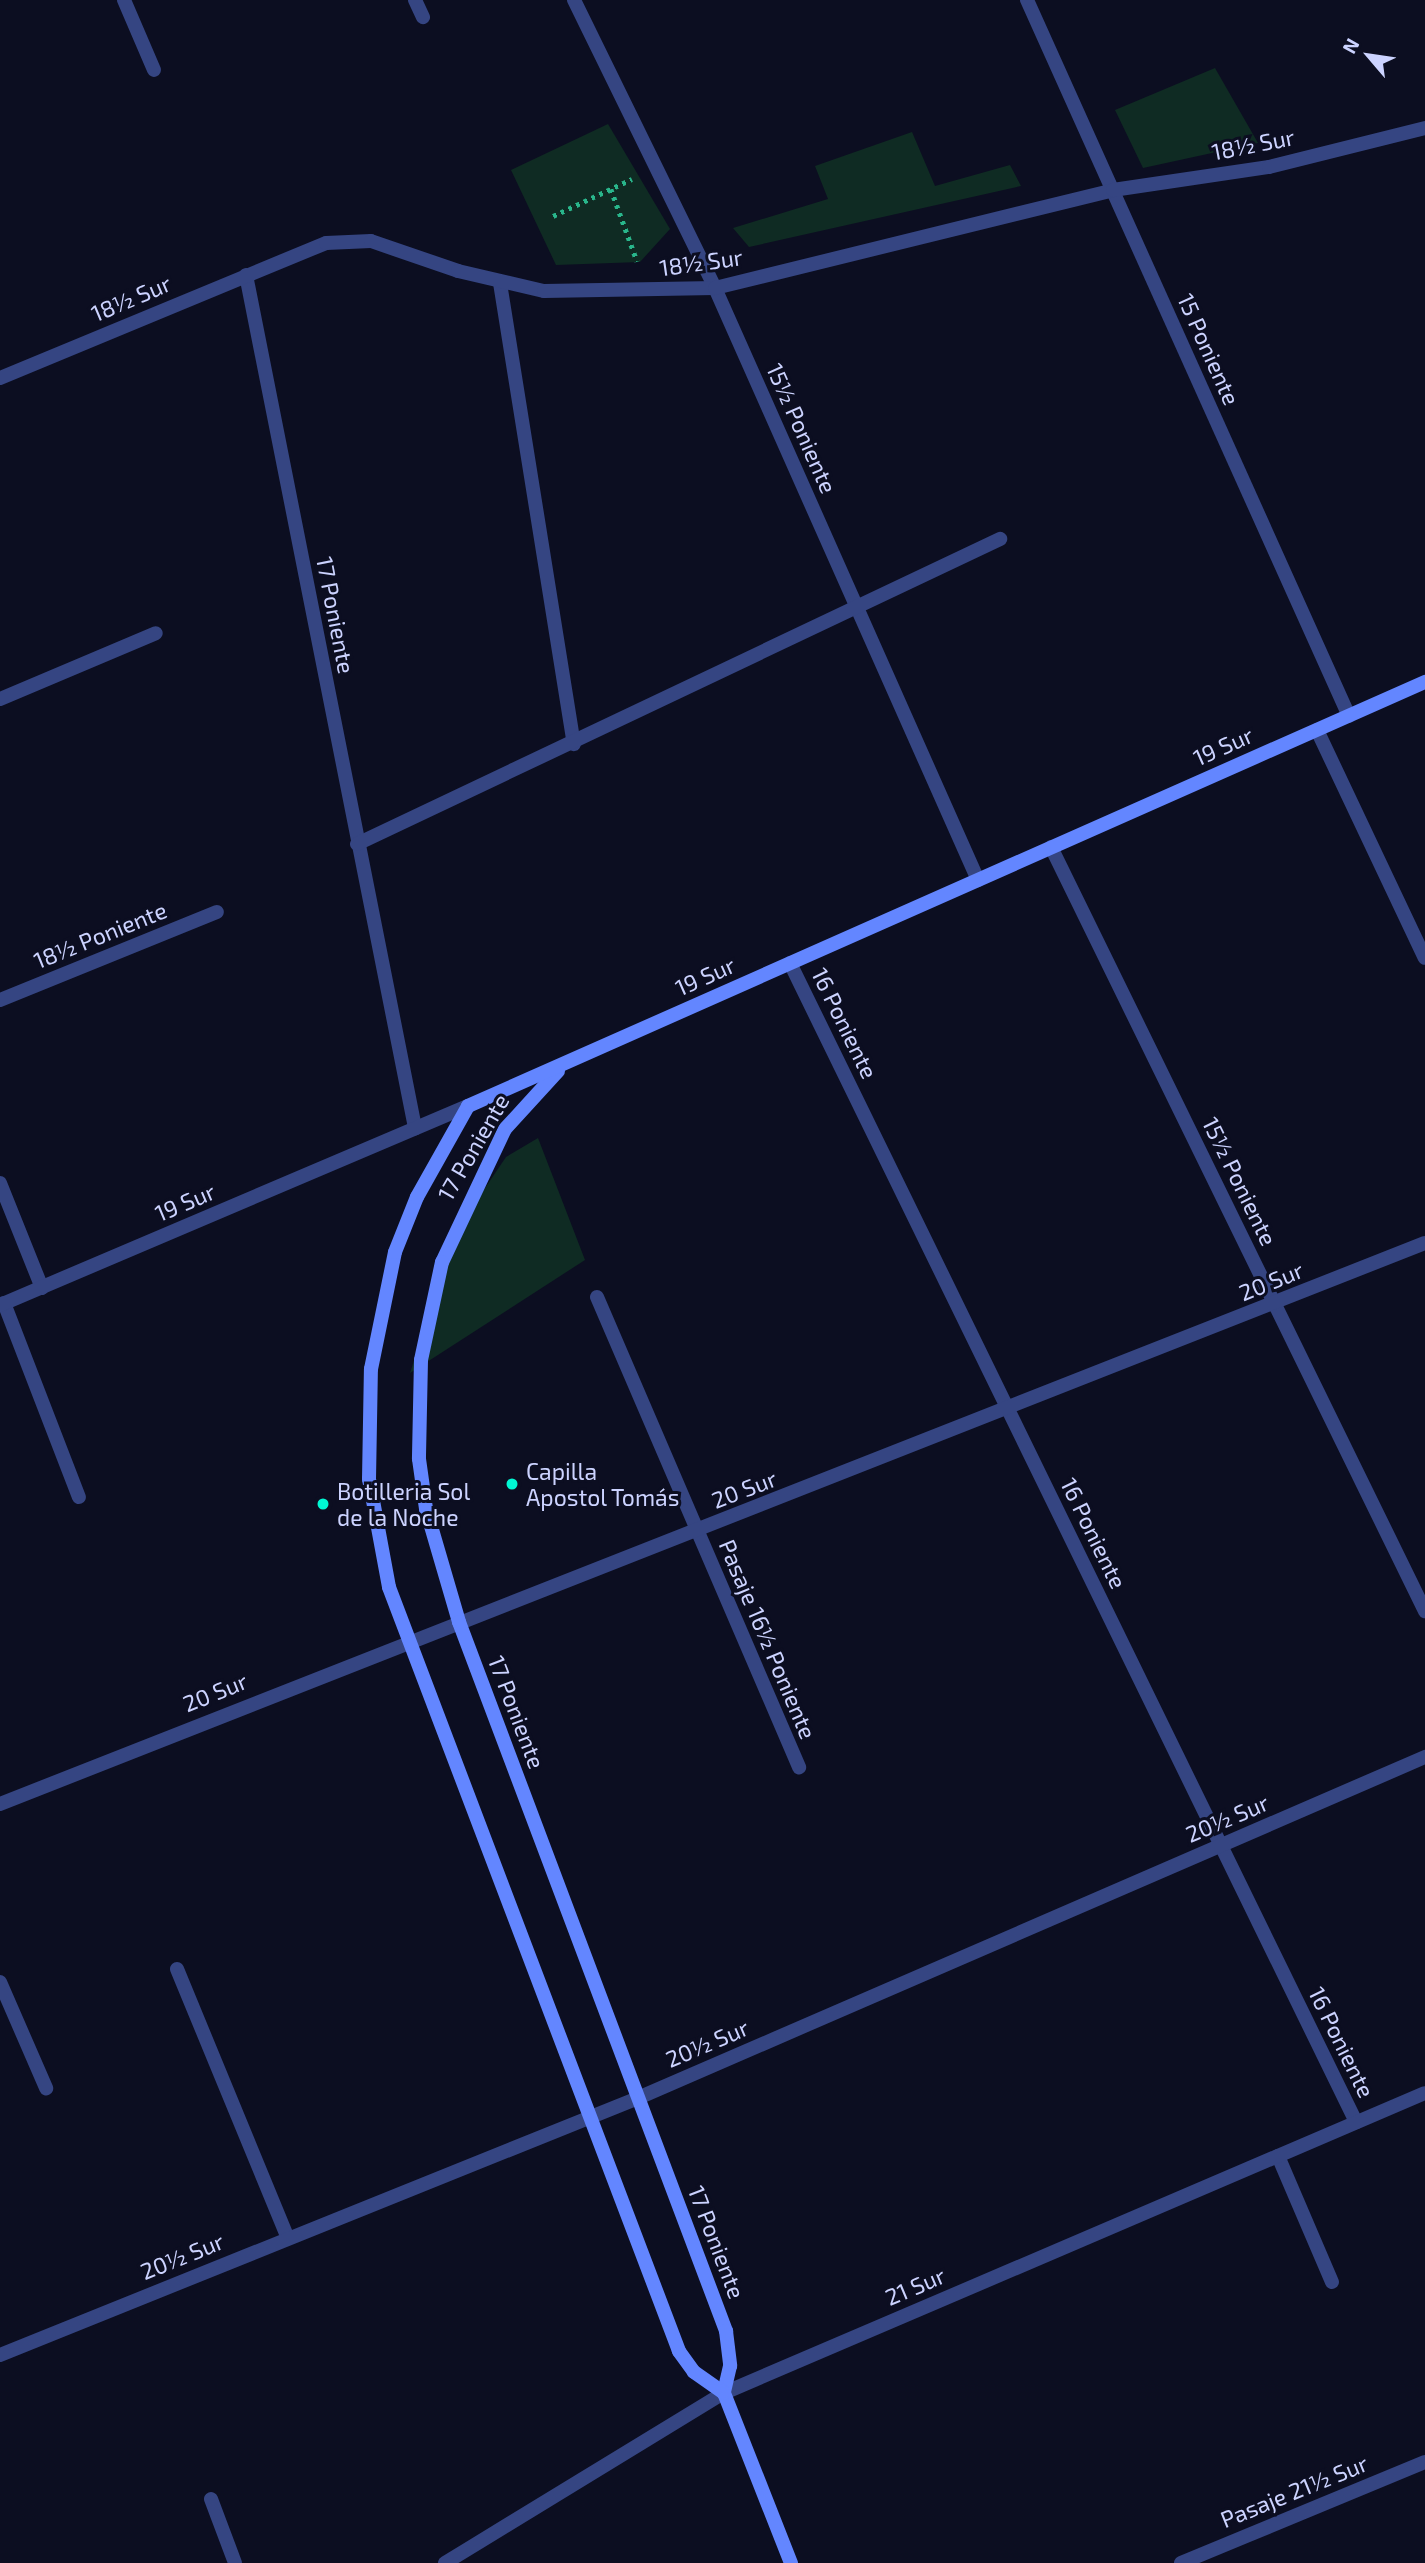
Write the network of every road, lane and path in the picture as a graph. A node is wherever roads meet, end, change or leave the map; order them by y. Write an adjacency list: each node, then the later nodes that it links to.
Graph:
1 (124, 0): 6 (street)
2 (415, 0): 5 (street)
3 (574, 0): 8 (street, 15½ Poniente)
4 (1027, 0): 10 (street, 15 Poniente)
5 (424, 17)
6 (154, 71)
7 (1425, 128): 10 (street, 18½ Sur)
8 (656, 167): 9 (path); 14 (street, 15½ Poniente)
9 (611, 189): 11 (path); 15 (path)
10 (1113, 190): 14 (street, 18½ Sur); 22 (street, 15 Poniente)
11 (554, 216)
12 (246, 275): 13 (street, 18½ Sur); 16 (street, 18½ Sur); 25 (street, 17 Poniente)
13 (500, 283): 15 (street, 18½ Sur); 24 (street)
14 (715, 288): 15 (street, 18½ Sur); 18 (street, 15½ Poniente)
15 (649, 292)
16 (0, 378)
17 (1000, 539): 18 (street)
18 (858, 610): 24 (street); 27 (street, 15½ Poniente)
19 (156, 633): 21 (street)
20 (1425, 682): 22 (street, 19 Sur)
21 (0, 699)
22 (1349, 716): 23 (street, 19 Sur)
23 (1317, 730): 26 (street, 19 Sur); 29 (street)
24 (574, 744): 25 (street)
25 (357, 844): 34 (street, 17 Poniente)
26 (1051, 847): 27 (street, 19 Sur); 40 (street, 15½ Poniente)
27 (978, 880): 30 (street, 19 Sur)
28 (217, 912): 31 (street, 18½ Poniente)
29 (1425, 958)
30 (790, 963): 32 (street, 19 Sur); 41 (street, 16 Poniente)
31 (0, 1000)
32 (571, 1060): 33 (street, 19 Sur); 45 (street, 17 Poniente)
33 (468, 1106): 34 (street, 19 Sur); 46 (street, 17 Poniente)
34 (415, 1128): 37 (street, 19 Sur)
35 (0, 1183): 37 (street)
36 (1425, 1242): 40 (street, 20 Sur)
37 (42, 1288): 39 (street, 19 Sur)
38 (597, 1297): 43 (street, Pasaje 16½ Poniente)
39 (2, 1304): 42 (street)
40 (1275, 1304): 41 (street, 20 Sur); 44 (street, 15½ Poniente)
41 (1009, 1411): 43 (street, 20 Sur); 50 (street, 16 Poniente)
42 (79, 1497)
43 (697, 1531): 45 (street, 20 Sur); 48 (street, Pasaje 16½ Poniente)
44 (1425, 1611)
45 (459, 1622): 46 (street, 20 Sur); 55 (street, 17 Poniente)
46 (406, 1640): 49 (street, 20 Sur); 56 (street, 17 Poniente)
47 (1425, 1757): 50 (street, 20½ Sur)
48 (799, 1767)
49 (0, 1804)
50 (1220, 1845): 55 (street, 20½ Sur); 57 (street, 16 Poniente)
51 (177, 1969): 59 (street)
52 (0, 1982): 53 (street)
53 (46, 2088)
54 (1425, 2093): 57 (street, 21 Sur)
55 (638, 2098): 56 (street, 20½ Sur); 62 (street, 17 Poniente)
56 (587, 2118): 59 (street, 20½ Sur); 62 (street, 17 Poniente)
57 (1356, 2122): 58 (street, 21 Sur)
58 (1278, 2156): 60 (street); 62 (street, 21 Sur)
59 (288, 2238): 61 (street, 20½ Sur)
60 (1332, 2282)
61 (0, 2355)
62 (724, 2393): 66 (street, 21 Sur); 67 (street, 17 Poniente)
63 (1425, 2462): 68 (street, Pasaje 21½ Sur)
64 (211, 2499): 65 (street)
65 (235, 2563)
66 (445, 2563)
67 (791, 2563)
68 (1181, 2563)

